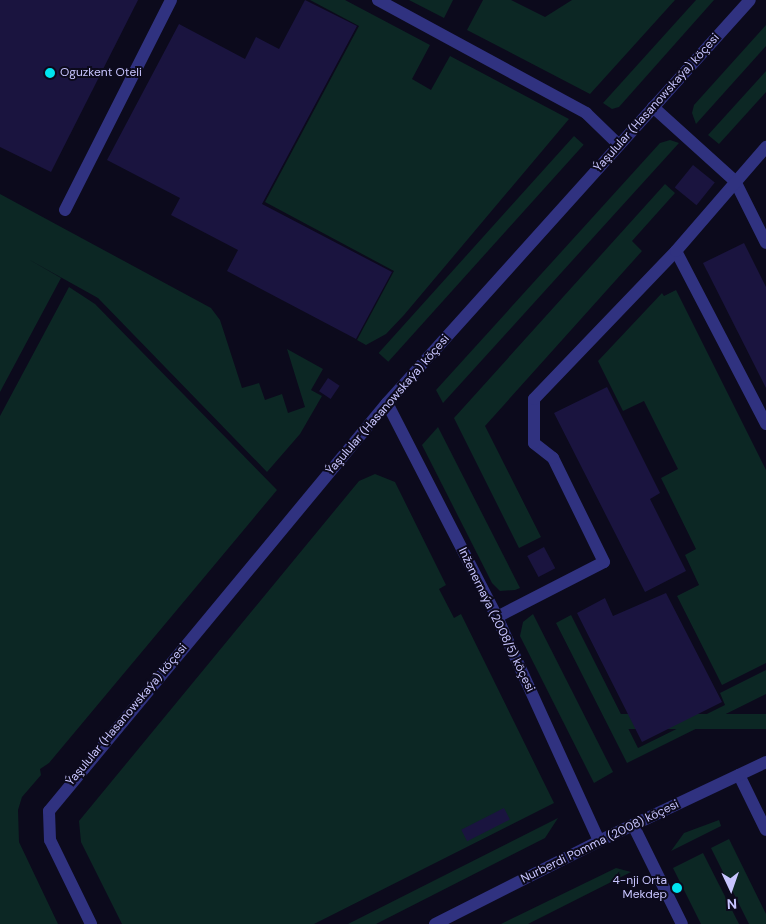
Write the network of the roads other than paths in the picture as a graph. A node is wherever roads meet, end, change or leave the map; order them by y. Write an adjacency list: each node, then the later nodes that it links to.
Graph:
1 (171, 0): 8 (street)
2 (378, 0): 5 (street)
3 (750, 0): 4 (street, Ýaşulular (Hasanowskaýa) köçesi)
4 (653, 107): 5 (street, Ýaşulular (Hasanowskaýa) köçesi); 7 (street)
5 (619, 144): 11 (street, Ýaşulular (Hasanowskaýa) köçesi)
6 (766, 147): 7 (street)
7 (735, 182): 9 (street); 10 (street)
8 (65, 210)
9 (766, 243)
10 (676, 251): 12 (street); 13 (street)
11 (387, 403): 13 (street, Inženernaýa (2008/5) köçesi); 20 (street, Ýaşulular (Hasanowskaýa) köçesi)
12 (766, 424)
13 (496, 617): 18 (street, Inženernaýa (2008/5) köçesi)
14 (766, 762): 15 (street, Nurberdi Pomma (2008) köçesi)
15 (739, 776): 16 (street, Nurberdi Pomma (2008) köçesi); 17 (street)
16 (633, 825): 18 (street, Nurberdi Pomma (2008) köçesi); 21 (street)
17 (766, 830)
18 (599, 841): 19 (street, Nurberdi Pomma (2008) köçesi)
19 (440, 923)
20 (91, 924)
21 (682, 924)

